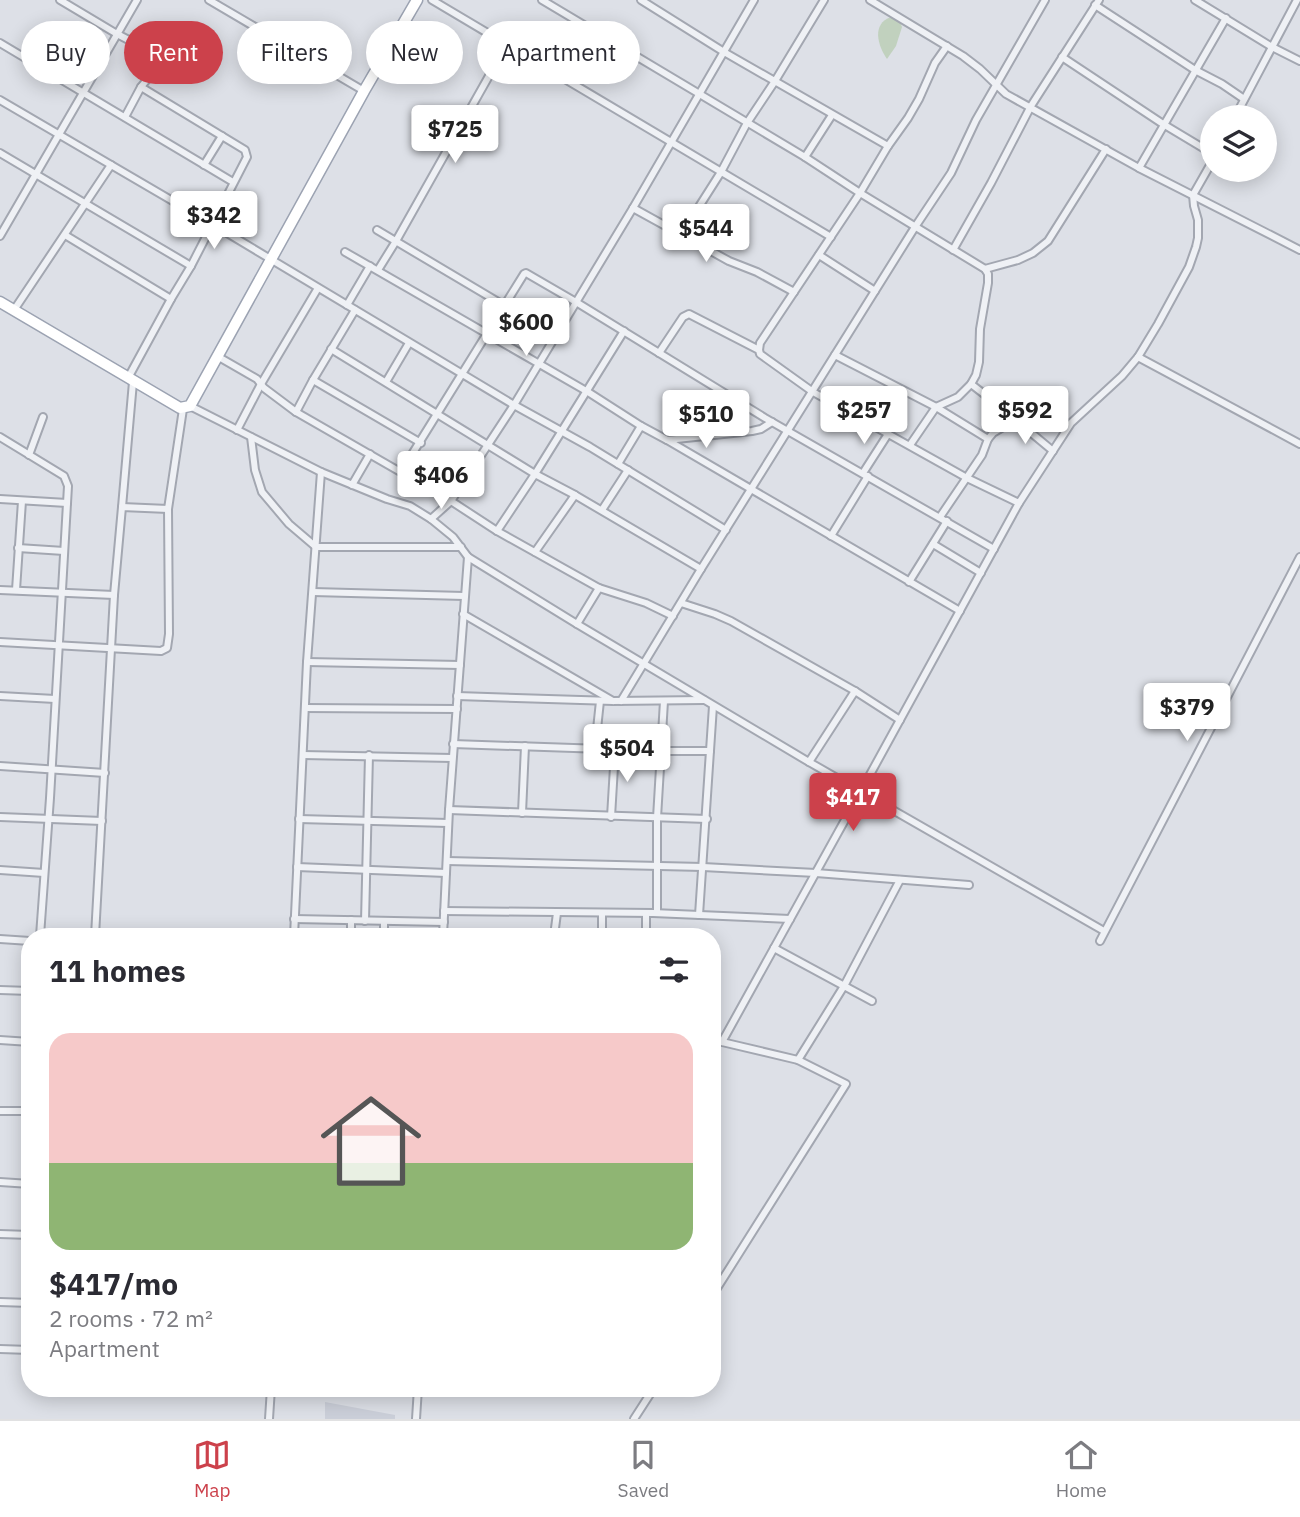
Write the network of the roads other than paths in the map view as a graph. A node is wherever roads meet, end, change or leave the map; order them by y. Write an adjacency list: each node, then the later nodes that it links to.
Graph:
1 (60, 0): 17 (street)
2 (137, 0): 17 (street)
3 (209, 0): 30 (street)
4 (417, 0): 30 (main road)
5 (432, 0): 16 (street)
6 (542, 0): 32 (street)
7 (641, 0): 21 (street)
8 (754, 0): 21 (street)
9 (824, 0): 25 (street)
10 (870, 0): 19 (street)
11 (1045, 0): 28 (street)
12 (1195, 0): 15 (street)
13 (1297, 0): 20 (street)
14 (1097, 2): 22 (street); 24 (street)
15 (1226, 19): 20 (street); 24 (street)
16 (477, 26)
17 (117, 34): 29 (street); 31 (street)
18 (0, 43): 31 (street)
19 (947, 46): 28 (street); 45 (street)
20 (1272, 47): 23 (street); 33 (street)
21 (724, 52): 25 (street); 32 (street)
22 (1062, 57): 36 (street); 40 (street)
23 (1300, 61)
24 (1195, 70): 33 (street); 40 (street)
25 (775, 81): 37 (street); 39 (street)
26 (484, 84): 67 (street)
27 (574, 84): 43 (street)
28 (996, 85): 36 (street); 61 (street)
29 (141, 87): 38 (street); 42 (street)
30 (364, 91): 72 (main road)
31 (83, 93): 38 (street); 41 (street)
32 (699, 95): 39 (street); 43 (street)
33 (1244, 99): 35 (street)
34 (0, 100): 41 (street)
35 (1241, 105)
36 (1031, 106): 46 (street); 68 (street)
37 (832, 115): 45 (street); 48 (street)
38 (125, 117): 50 (street)
39 (747, 123): 48 (street); 52 (street)
40 (1163, 124): 44 (street); 51 (street)
41 (59, 135): 49 (street); 53 (street)
42 (222, 136): 50 (street); 54 (street)
43 (671, 142): 52 (street); 59 (street)
44 (1200, 145)
45 (888, 146): 56 (street)
46 (1107, 149): 51 (street); 75 (street)
47 (0, 153): 53 (street)
48 (806, 157): 56 (street)
49 (111, 165): 58 (street); 60 (street)
50 (204, 165): 54 (street)
51 (1139, 168): 57 (street)
52 (720, 172): 64 (street); 66 (street)
53 (36, 173): 58 (street); 65 (street)
54 (233, 182): 60 (street)
55 (1200, 182): 57 (street)
56 (860, 193): 61 (street); 66 (street)
57 (1193, 195): 69 (street); 95 (street)
58 (86, 204): 63 (street); 73 (street)
59 (633, 208): 64 (street); 82 (street)
60 (212, 224): 72 (street); 73 (street)
61 (915, 227): 68 (street); 78 (street)
62 (377, 230): 67 (street)
63 (65, 235): 80 (street); 85 (street)
64 (681, 235): 79 (street)
65 (0, 236)
66 (831, 237): 71 (street)
67 (396, 241): 76 (street); 84 (street)
68 (953, 250): 75 (street)
69 (1300, 250)
70 (345, 251): 74 (street)
71 (819, 255): 78 (street); 79 (street)
72 (271, 260): 77 (street); 94 (main road)
73 (191, 266): 80 (street)
74 (370, 266): 76 (street); 83 (street)
75 (985, 268): 102 (street)
76 (378, 270): 88 (street)
77 (318, 288): 83 (street); 101 (street)
78 (875, 291): 93 (street)
79 (794, 292): 91 (street)
80 (171, 299): 98 (street)
81 (0, 302): 85 (main road)
82 (576, 302): 84 (street); 87 (street); 96 (street)
83 (347, 305): 86 (street)
84 (505, 306): 88 (street)
85 (14, 310): 98 (main road)
86 (355, 310): 89 (street); 90 (street)
87 (624, 331): 92 (street); 103 (street)
88 (487, 334): 96 (street); 97 (street)
89 (410, 343): 97 (street); 100 (street)
90 (331, 349): 99 (street); 100 (street)
91 (759, 350): 92 (street); 104 (street)
92 (659, 353): 112 (street)
93 (835, 355): 104 (street); 106 (street)
94 (217, 356): 101 (street); 107 (main road)
95 (1138, 357): 123 (street); 126 (street)
96 (538, 364): 103 (street); 105 (street)
97 (462, 374): 105 (street); 109 (street)
98 (130, 380): 107 (main road); 144 (street)
99 (313, 380): 108 (street); 122 (street)
100 (386, 382): 109 (street)
101 (261, 384): 108 (street); 114 (street)
102 (971, 384): 106 (street); 111 (street)
103 (587, 391): 113 (street); 115 (street)
104 (813, 392): 116 (street); 117 (street)
105 (514, 405): 115 (street); 124 (street)
106 (936, 407): 120 (street); 125 (street)
107 (186, 408): 114 (street); 145 (street)
108 (296, 412): 127 (street)
109 (437, 415): 122 (street); 124 (street)
110 (43, 416): 128 (street)
111 (1014, 420): 120 (street); 126 (street)
112 (772, 422): 116 (street); 121 (street)
113 (641, 426): 121 (street); 129 (street)
114 (237, 430): 119 (street)
115 (563, 431): 129 (street); 133 (street)
116 (788, 431): 134 (street); 137 (street)
117 (888, 434): 125 (street); 134 (street)
118 (0, 437): 128 (street)
119 (251, 437): 131 (street); 153 (street)
120 (988, 439): 135 (street)
121 (667, 440): 137 (street)
122 (421, 443): 132 (street)
123 (1300, 444)
124 (488, 445): 133 (street); 141 (street)
125 (909, 445): 135 (street)
126 (1053, 451): 143 (street)
127 (370, 454): 132 (street); 136 (street)
128 (29, 455): 142 (street)
129 (618, 464): 130 (street)
130 (628, 470): 146 (street); 149 (street)
131 (321, 472): 136 (street); 153 (street)
132 (401, 472): 141 (street)
133 (536, 474): 138 (street); 150 (street)
134 (865, 475): 148 (street); 151 (street)
135 (967, 478): 143 (street); 148 (street)
136 (352, 485): 147 (street)
137 (752, 489): 149 (street); 151 (street)
138 (575, 495): 146 (street); 158 (street)
139 (0, 499): 140 (street)
140 (22, 501): 142 (street); 155 (street)
141 (451, 501): 147 (street); 150 (street)
142 (67, 503): 157 (street)
143 (1019, 503): 156 (street)
144 (122, 507): 145 (street); 169 (street)
145 (168, 509): 178 (street)
146 (602, 510): 161 (street)
147 (431, 519): 154 (street)
148 (943, 519): 152 (street); 156 (street)
149 (726, 530): 161 (street)
150 (497, 531): 158 (street)
151 (831, 536): 163 (street)
152 (933, 544): 162 (street); 163 (street)
153 (316, 547): 154 (street); 168 (street)
154 (461, 547): 160 (street)
155 (18, 548): 157 (street); 166 (street)
156 (994, 549): 162 (street)
157 (64, 551): 167 (street)
158 (535, 552): 164 (street)
159 (1300, 556): 251 (street)
160 (468, 557): 170 (street); 175 (street)
161 (701, 569): 171 (street)
162 (981, 573): 172 (street)
163 (909, 582): 172 (street)
164 (599, 588): 174 (street); 175 (street)
165 (0, 590): 166 (street)
166 (16, 590): 167 (street)
167 (62, 592): 169 (street); 177 (street)
168 (313, 593): 170 (street); 179 (street)
169 (114, 595): 178 (street)
170 (464, 596): 173 (street)
171 (681, 603): 174 (street); 182 (street)
172 (960, 611): 193 (street)
173 (463, 614): 181 (street); 187 (street)
174 (673, 616): 180 (street)
175 (577, 624): 180 (street)
176 (0, 642): 177 (street)
177 (59, 645): 178 (street); 185 (street)
178 (111, 648): 206 (street)
179 (307, 662): 181 (street); 191 (street)
180 (643, 664): 187 (street); 189 (street)
181 (460, 665): 184 (street)
182 (855, 691): 193 (street); 203 (street)
183 (0, 696): 185 (street)
184 (457, 696): 186 (street); 192 (street)
185 (55, 699): 205 (street)
186 (600, 701): 187 (street); 196 (street)
187 (617, 701): 188 (street)
188 (664, 701): 189 (street); 198 (street)
189 (704, 701): 190 (street)
190 (713, 706): 199 (street); 203 (street)
191 (305, 708): 192 (street); 200 (street)
192 (457, 709): 194 (street)
193 (901, 720): 207 (street)
194 (453, 744): 195 (street); 202 (street)
195 (525, 746): 196 (street); 209 (street)
196 (595, 748): 197 (street)
197 (615, 750): 198 (street); 211 (street)
198 (661, 751): 199 (street); 213 (street)
199 (710, 751): 215 (street)
200 (303, 755): 201 (street); 214 (street)
201 (369, 755): 202 (street); 217 (street)
202 (453, 758): 208 (street)
203 (809, 762): 207 (street)
204 (0, 766): 205 (street)
205 (52, 768): 206 (street); 212 (street)
206 (105, 773): 216 (street)
207 (862, 791): 227 (street); 251 (street)
208 (449, 810): 209 (street); 218 (street)
209 (522, 813): 211 (street)
210 (0, 817): 212 (street)
211 (611, 817): 213 (street)
212 (49, 818): 216 (street); 225 (street)
213 (657, 818): 215 (street); 221 (street)
214 (299, 819): 217 (street); 220 (street)
215 (707, 819): 222 (street)
216 (102, 821): 243 (street)
217 (369, 821): 218 (street); 224 (street)
218 (449, 823): 219 (street)
219 (447, 861): 221 (street); 226 (street)
220 (297, 867): 224 (street); 236 (street)
221 (656, 867): 222 (street); 234 (street)
222 (703, 867): 227 (street); 235 (street)
223 (0, 870): 225 (street)
224 (367, 870): 226 (street); 239 (street)
225 (44, 873): 242 (street)
226 (446, 873): 230 (street)
227 (816, 873): 228 (street); 237 (street)
228 (900, 880): 229 (street); 256 (street)
229 (969, 885)
230 (444, 911): 231 (street); 241 (street)
231 (556, 913): 232 (street); 248 (street)
232 (603, 913): 233 (street); 249 (street)
233 (646, 913): 234 (street); 250 (street)
234 (657, 913): 235 (street)
235 (699, 915): 237 (street)
236 (294, 919): 238 (street); 244 (street)
237 (790, 919): 255 (street)
238 (351, 920): 239 (street); 245 (street)
239 (365, 921): 240 (street)
240 (384, 921): 241 (street); 246 (street)
241 (444, 922): 247 (street)
242 (41, 928)
243 (95, 928)
244 (293, 928)
245 (351, 928)
246 (384, 928)
247 (444, 928)
248 (555, 928)
249 (602, 928)
250 (646, 928)
251 (1104, 931): 254 (street)
252 (0, 939): 253 (street)
253 (21, 940)
254 (1100, 941)
255 (774, 947): 256 (street); 262 (street)
256 (844, 986): 259 (street); 263 (street)
257 (0, 990): 258 (street)
258 (21, 991)
259 (873, 1001)
260 (0, 1040): 261 (street)
261 (21, 1041)
262 (722, 1042): 263 (street)
263 (798, 1060): 270 (street)
264 (0, 1111): 265 (street)
265 (21, 1111)
266 (0, 1182): 267 (street)
267 (21, 1183)
268 (0, 1234): 269 (street)
269 (21, 1235)
270 (721, 1282)
271 (0, 1302): 272 (street)
272 (21, 1303)
273 (0, 1349): 274 (street)
274 (21, 1350)
275 (270, 1397): 278 (street)
276 (417, 1397): 279 (street)
277 (648, 1397): 280 (street)
278 (269, 1419)
279 (416, 1419)
280 (634, 1419)

